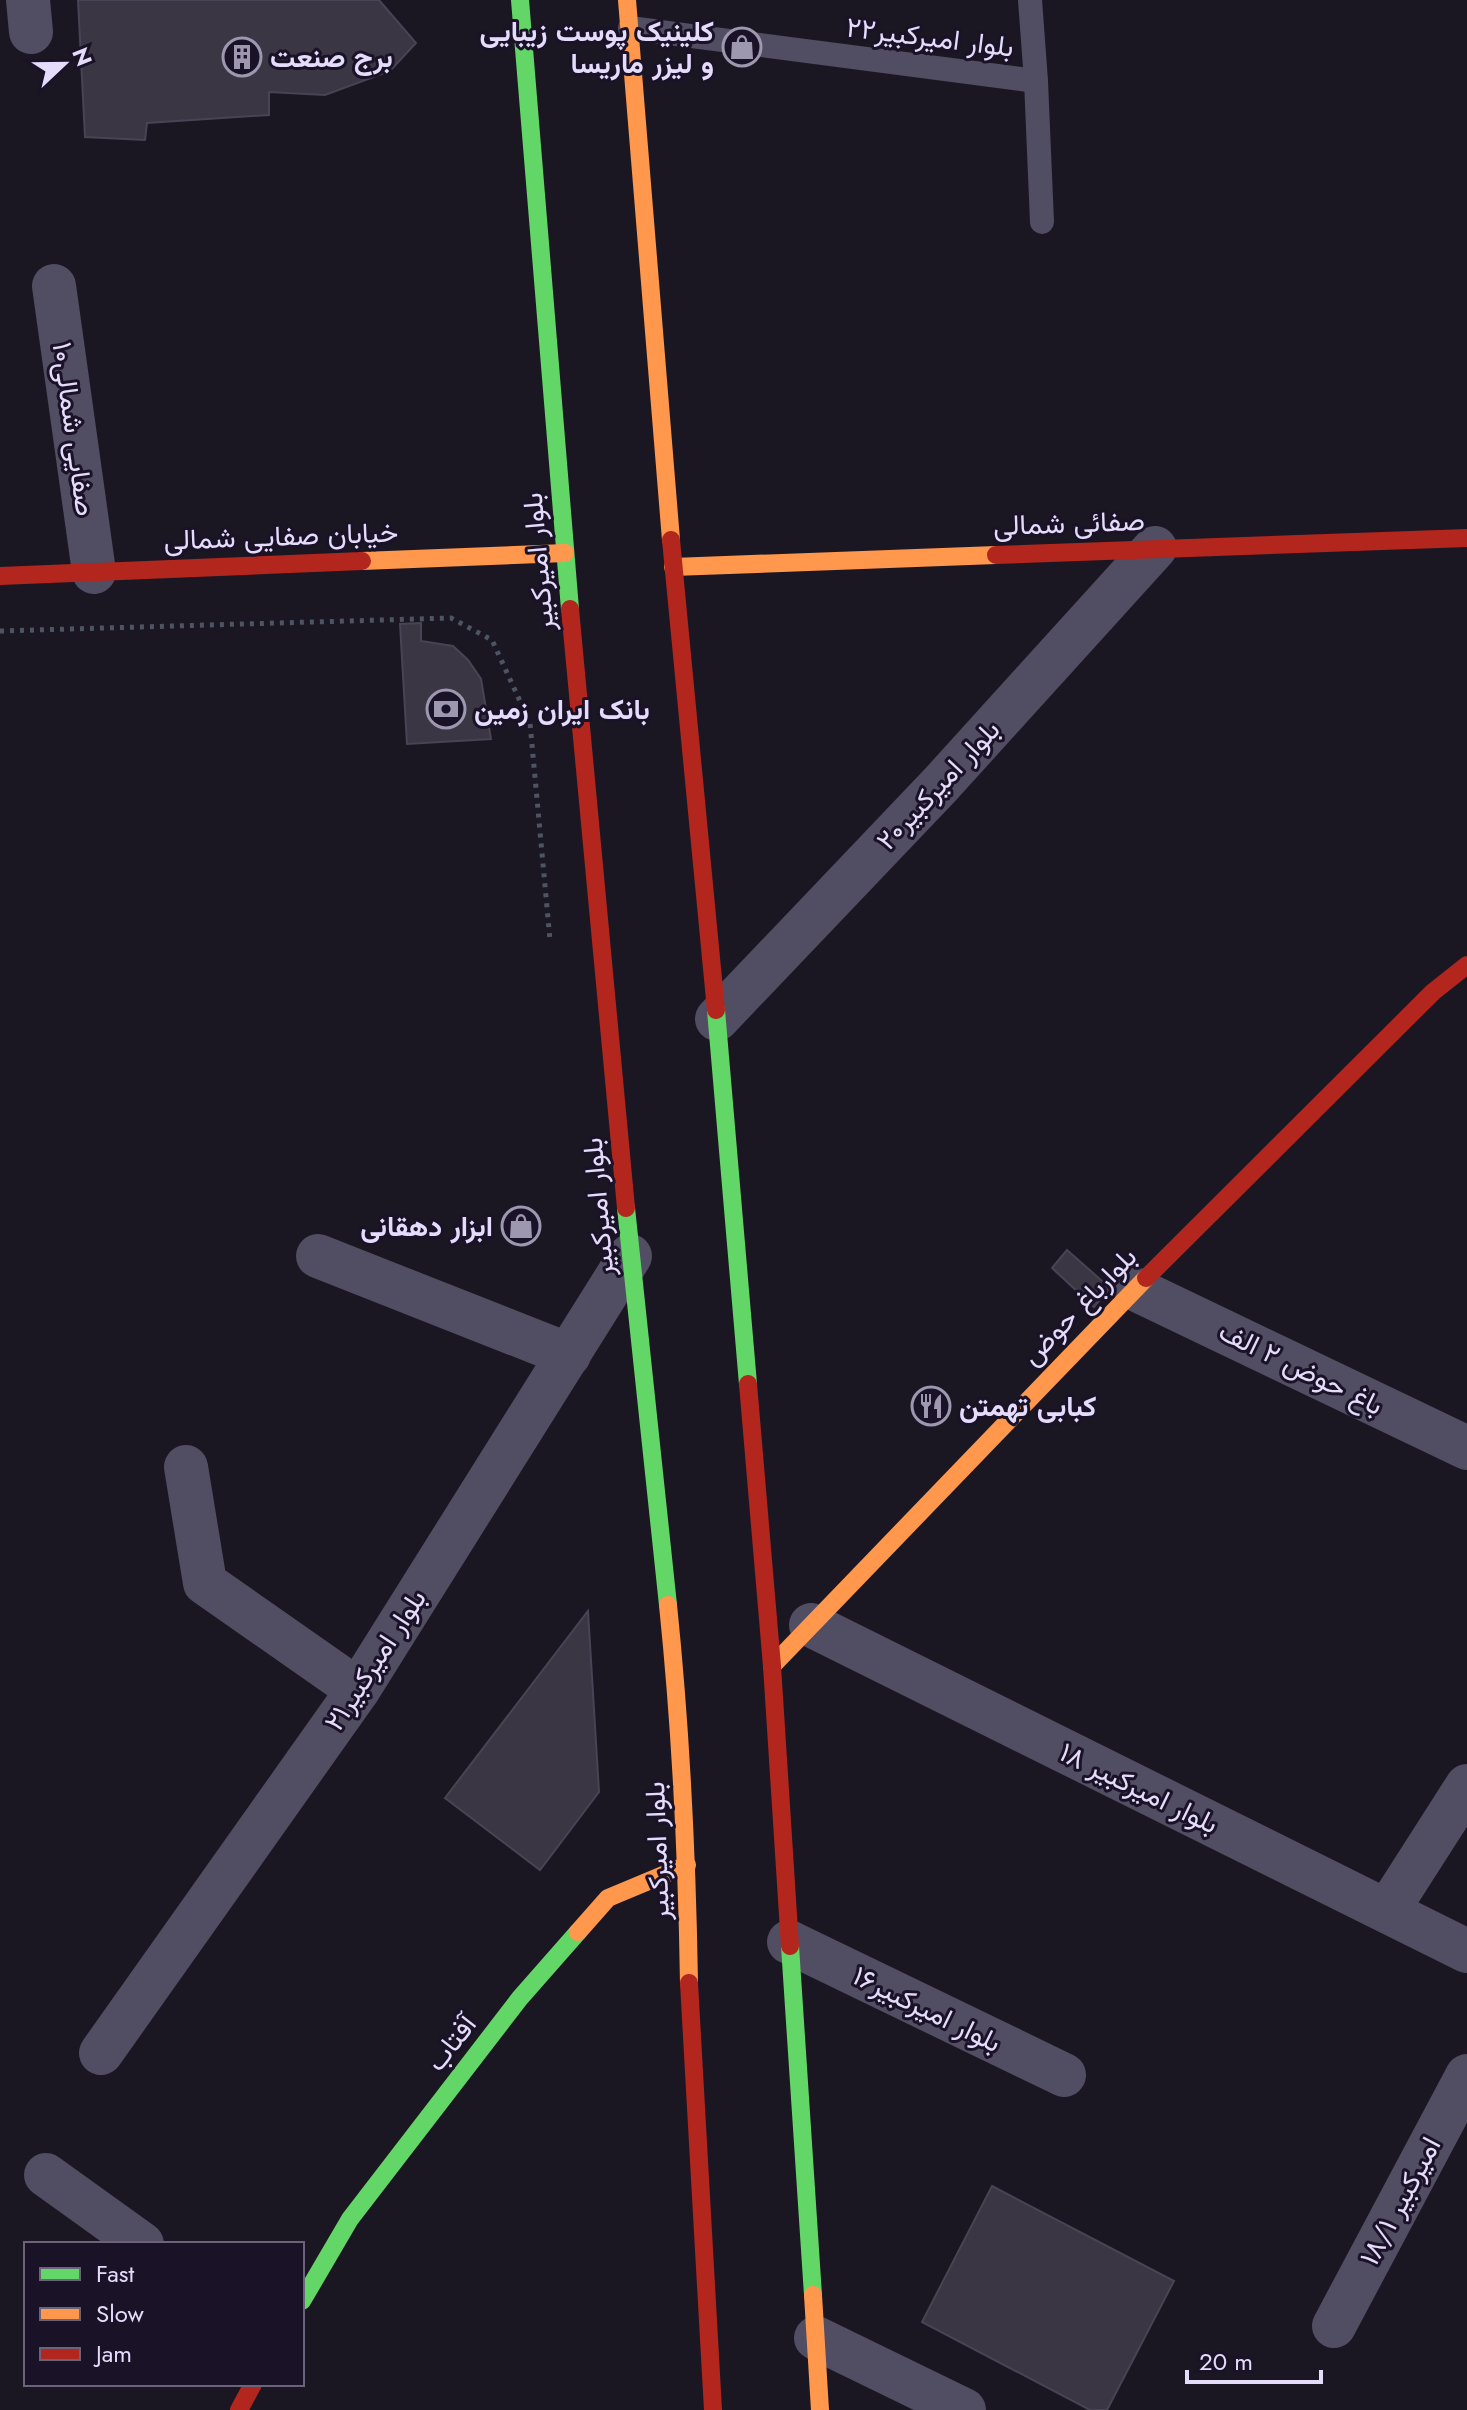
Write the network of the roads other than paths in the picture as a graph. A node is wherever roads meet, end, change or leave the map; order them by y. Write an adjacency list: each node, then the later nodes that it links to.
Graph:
1 (520, 0): 10 (main road, بلوار امیرکبیر)
2 (627, 0): 4 (main road)
3 (1030, 0): 5 (lane)
4 (630, 28): 5 (lane, بلوار امیرکبیر۲۲); 11 (main road)
5 (1036, 81): 6 (lane, بلوار امیرکبیر۲۲)
6 (1042, 222)
7 (54, 286): 12 (street, صفایی شمالی۱۰)
8 (1467, 538): 9 (main road, صفائی شمالی)
9 (1155, 548): 11 (main road, صفائی شمالی); 17 (street, بلوار امیرکبیر۲۰)
10 (565, 553): 12 (main road, خیابان صفایی شمالی); 19 (main road, بلوار امیرکبیر)
11 (673, 567): 17 (main road)
12 (94, 572): 13 (main road, خیابان صفایی شمالی)
13 (0, 576)
14 (1467, 949): 16 (main road, بلوارباغ حوض)
15 (1467, 965): 16 (main road, بلوارباغ حوض)
16 (1433, 992): 20 (main road, بلوارباغ حوض)
17 (717, 1019): 25 (main road)
18 (318, 1256): 21 (street)
19 (630, 1256): 21 (street, بلوار امیرکبیر۲۱); 28 (main road, بلوار امیرکبیر)
20 (1135, 1289): 22 (street, باغ حوض ۲ الف); 24 (main road, بلوارباغ حوض)
21 (569, 1355): 26 (street, بلوار امیرکبیر۲۱)
22 (1467, 1448)
23 (186, 1467): 26 (street)
24 (811, 1625): 25 (main road, بلوارباغ حوض); 29 (street, ۱۸ بلوار امیرکبیر)
25 (772, 1666): 30 (main road)
26 (358, 1690): 32 (street, بلوار امیرکبیر۲۱)
27 (1467, 1786): 29 (street)
28 (687, 1865): 37 (main road, آفتاب); 42 (main road, بلوار امیرکبیر)
29 (1387, 1911): 31 (street, ۱۸ بلوار امیرکبیر)
30 (789, 1942): 33 (street, بلوار امیرکبیر۱۶); 39 (main road)
31 (1467, 1951)
32 (101, 2053)
33 (1064, 2075)
34 (1467, 2076): 38 (street, ۱۸/۱ امیرکبیر)
35 (46, 2175): 36 (street)
36 (139, 2242)
37 (304, 2298)
38 (1334, 2326)
39 (816, 2338): 43 (main road); 44 (street)
40 (252, 2386): 41 (main road)
41 (239, 2410)
42 (713, 2410)
43 (820, 2410)
44 (964, 2410)

